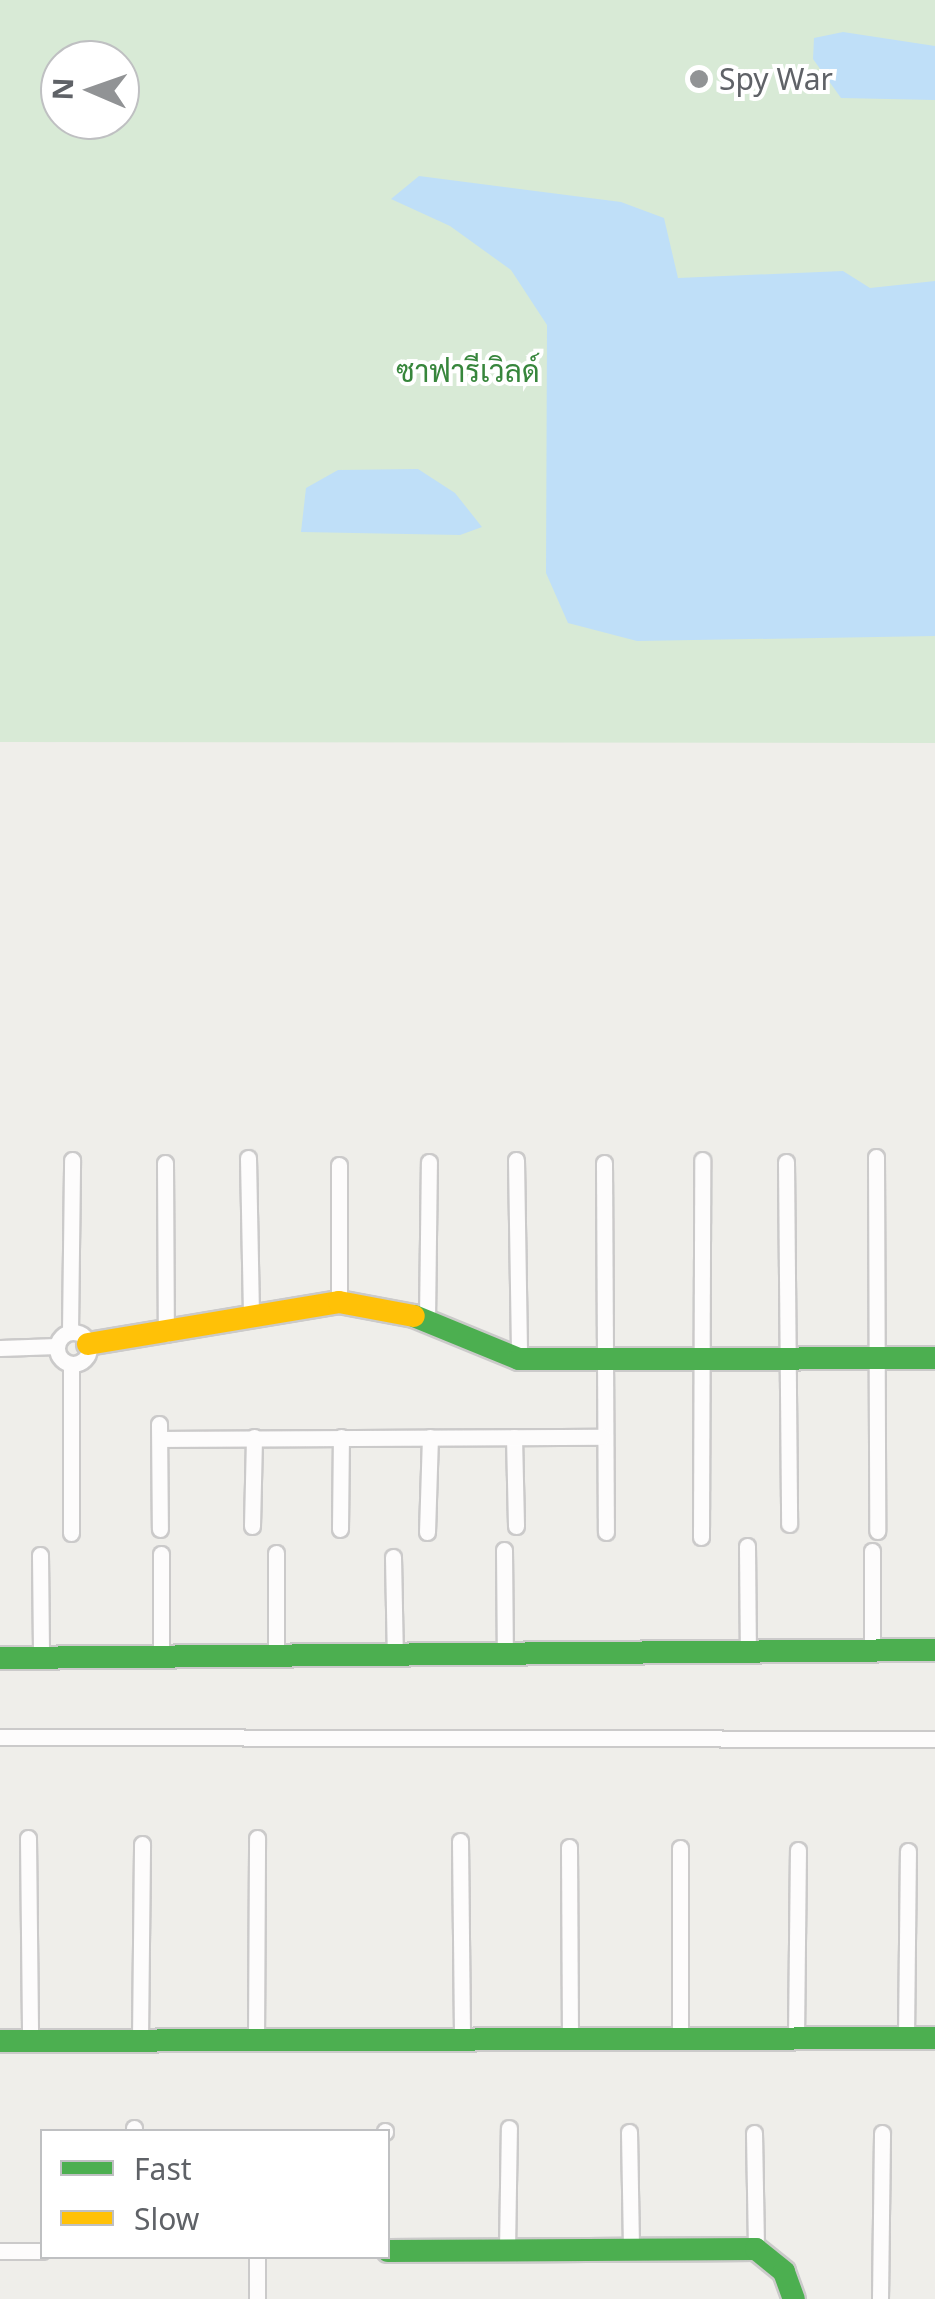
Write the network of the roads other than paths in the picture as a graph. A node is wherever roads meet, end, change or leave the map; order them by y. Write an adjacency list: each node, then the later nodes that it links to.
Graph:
1 (876, 1157): 19 (street)
2 (248, 1158): 12 (street)
3 (72, 1160): 15 (street)
4 (516, 1160): 21 (street)
5 (702, 1160): 23 (street)
6 (429, 1162): 13 (street)
7 (786, 1162): 18 (street)
8 (164, 1163): 14 (street)
9 (604, 1163): 22 (street)
10 (339, 1165): 11 (street)
11 (338, 1302): 12 (street); 13 (street)
12 (251, 1315): 14 (street)
13 (427, 1320): 21 (street)
14 (166, 1334): 15 (street)
15 (79, 1338): 16 (street); 24 (street)
16 (57, 1346): 17 (street); 24 (street)
17 (0, 1348)
18 (788, 1358): 19 (street); 23 (street); 30 (street)
19 (875, 1358): 20 (street); 35 (street)
20 (935, 1358)
21 (519, 1359): 22 (street)
22 (603, 1359): 23 (street); 29 (street)
23 (701, 1360): 39 (street)
24 (72, 1364): 38 (street)
25 (430, 1436): 27 (street); 28 (street); 36 (street)
26 (254, 1437): 27 (street); 31 (street); 33 (street)
27 (341, 1437): 34 (street)
28 (514, 1437): 29 (street); 32 (street)
29 (604, 1437): 37 (street)
30 (789, 1524)
31 (252, 1526)
32 (516, 1526)
33 (160, 1529)
34 (340, 1529)
35 (877, 1531)
36 (428, 1532)
37 (606, 1532)
38 (71, 1533)
39 (701, 1537)
40 (747, 1546): 49 (street)
41 (504, 1550): 50 (street)
42 (872, 1551): 47 (street)
43 (276, 1553): 54 (street)
44 (161, 1554): 53 (street)
45 (40, 1555): 52 (street)
46 (393, 1557): 55 (street)
47 (872, 1650): 48 (street); 49 (street)
48 (935, 1650)
49 (748, 1652): 50 (street)
50 (505, 1655): 55 (street)
51 (0, 1658): 52 (street)
52 (40, 1658): 53 (street)
53 (160, 1658): 54 (street)
54 (276, 1658): 55 (street)
55 (395, 1658)
56 (0, 1737): 57 (street)
57 (935, 1739)
58 (28, 1838): 73 (street)
59 (257, 1838): 74 (street)
60 (460, 1841): 75 (street)
61 (142, 1844): 71 (street)
62 (569, 1847): 70 (street)
63 (680, 1848): 66 (street)
64 (798, 1850): 67 (street)
65 (908, 1851): 68 (street)
66 (680, 2038): 67 (street); 70 (street)
67 (796, 2038): 68 (street)
68 (906, 2038): 69 (street)
69 (935, 2038)
70 (570, 2039): 75 (street)
71 (140, 2040): 73 (street); 74 (street)
72 (0, 2041): 73 (street)
73 (30, 2041)
74 (256, 2042): 75 (street)
75 (462, 2042)
76 (509, 2128): 81 (street)
77 (629, 2132): 82 (street)
78 (754, 2133): 80 (street)
79 (882, 2133): 89 (street)
80 (756, 2249): 82 (street); 88 (street)
81 (507, 2250): 82 (street); 85 (street)
82 (631, 2250)
83 (0, 2251): 84 (street)
84 (40, 2251)
85 (390, 2251)
86 (257, 2259): 87 (street)
87 (257, 2299)
88 (794, 2299)
89 (880, 2299)

